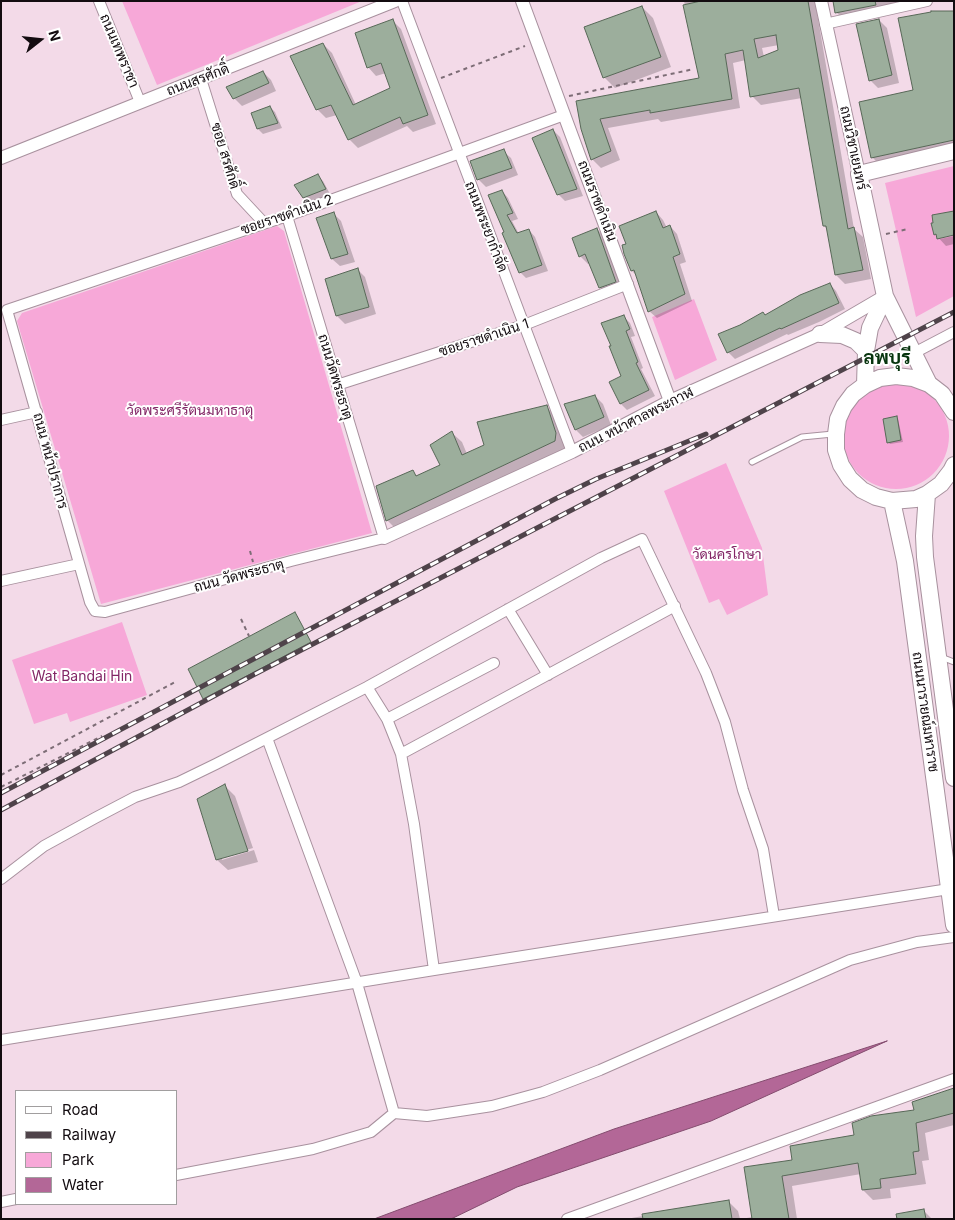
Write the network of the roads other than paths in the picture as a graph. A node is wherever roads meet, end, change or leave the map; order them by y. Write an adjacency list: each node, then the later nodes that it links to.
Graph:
1 (98, 1): 9 (street, ถนนเทพราชา)
2 (395, 1): 8 (street, ถนนสรศักดิ์)
3 (402, 1): 12 (street, ถนนพระยากำจัด)
4 (522, 1): 10 (street, ถนนราชดำเนิน)
5 (820, 1): 7 (street, ถนนวิชาเยนทร์)
6 (926, 1): 7 (street)
7 (826, 24): 14 (street, ถนนวิชาเยนทร์)
8 (201, 79): 9 (street, ถนนสรศักดิ์); 16 (street, ซอย สรศักดิ์)
9 (140, 102): 13 (street, ถนนสรศักดิ์)
10 (564, 115): 12 (street, ซอยราชดำเนิน 2); 17 (street, ถนนราชดำเนิน)
11 (954, 150): 14 (main road)
12 (458, 152): 15 (street, ซอยราชดำเนิน 2); 20 (street, ถนนพระยากำจัด)
13 (1, 158)
14 (859, 174): 18 (main road, ถนนวิชาเยนทร์)
15 (287, 216): 16 (street, ซอยราชดำเนิน 2); 26 (street, ถนนวัดพระธาตุ)
16 (264, 223): 19 (street, ซอยราชดำเนิน 2)
17 (628, 284): 20 (street, ซอยราชดำเนิน 1); 28 (street, ถนนราชดำเนิน)
18 (885, 296): 22 (street, ถนน หน้าศาลพระกาฬ); 23 (main road); 24 (main road, ถนนวิชาเยนทร์)
19 (7, 310): 29 (street, ถนน หน้าปราการ)
20 (524, 325): 26 (street, ซอยราชดำเนิน 1); 33 (street, ถนนพระยากำจัด)
21 (954, 332): 24 (street)
22 (820, 334): 23 (main road); 28 (street, ถนน หน้าศาลพระกาฬ)
23 (866, 351): 27 (main road)
24 (914, 353): 25 (main road, ถนนวิชาเยนทร์)
25 (929, 384): 27 (main road); 30 (main road)
26 (337, 385): 38 (street, ถนนวัดพระธาตุ)
27 (865, 385): 32 (main road)
28 (670, 401): 33 (street, ถนน หน้าศาลพระกาฬ)
29 (37, 412): 31 (street); 39 (street, ถนน หน้าปราการ)
30 (954, 412)
31 (1, 420)
32 (836, 434): 34 (lane); 37 (main road)
33 (572, 452): 38 (street, ถนน หน้าศาลพระกาฬ)
34 (752, 462)
35 (954, 465): 36 (main road)
36 (927, 494): 37 (main road); 44 (main road, ถนนนารายณ์มหาราช)
37 (892, 501): 53 (main road, ถนนนารายณ์มหาราช)
38 (384, 538): 43 (street, ถนน วัดพระธาตุ)
39 (79, 564): 40 (street); 43 (street, ถนน หน้าปราการ)
40 (1, 581)
41 (675, 606): 42 (street); 46 (street); 54 (street)
42 (508, 609): 46 (street); 47 (street)
43 (95, 611)
44 (946, 659): 51 (main road, ถนนนารายณ์มหาราช)
45 (494, 663): 48 (street)
46 (548, 675): 50 (street)
47 (367, 686): 48 (street); 49 (street)
48 (387, 719): 50 (street)
49 (267, 738): 52 (street); 58 (street)
50 (401, 754): 57 (street)
51 (954, 778)
52 (1, 879)
53 (949, 889): 54 (street); 55 (main road, ถนนนารายณ์มหาราช)
54 (774, 916): 57 (street)
55 (954, 925)
56 (954, 937): 61 (street)
57 (434, 970): 58 (street)
58 (357, 983): 59 (street); 61 (street)
59 (1, 1040)
60 (954, 1079): 65 (street)
61 (394, 1113): 62 (street)
62 (178, 1175)
63 (15, 1200): 64 (street)
64 (1, 1202)
65 (567, 1219)

